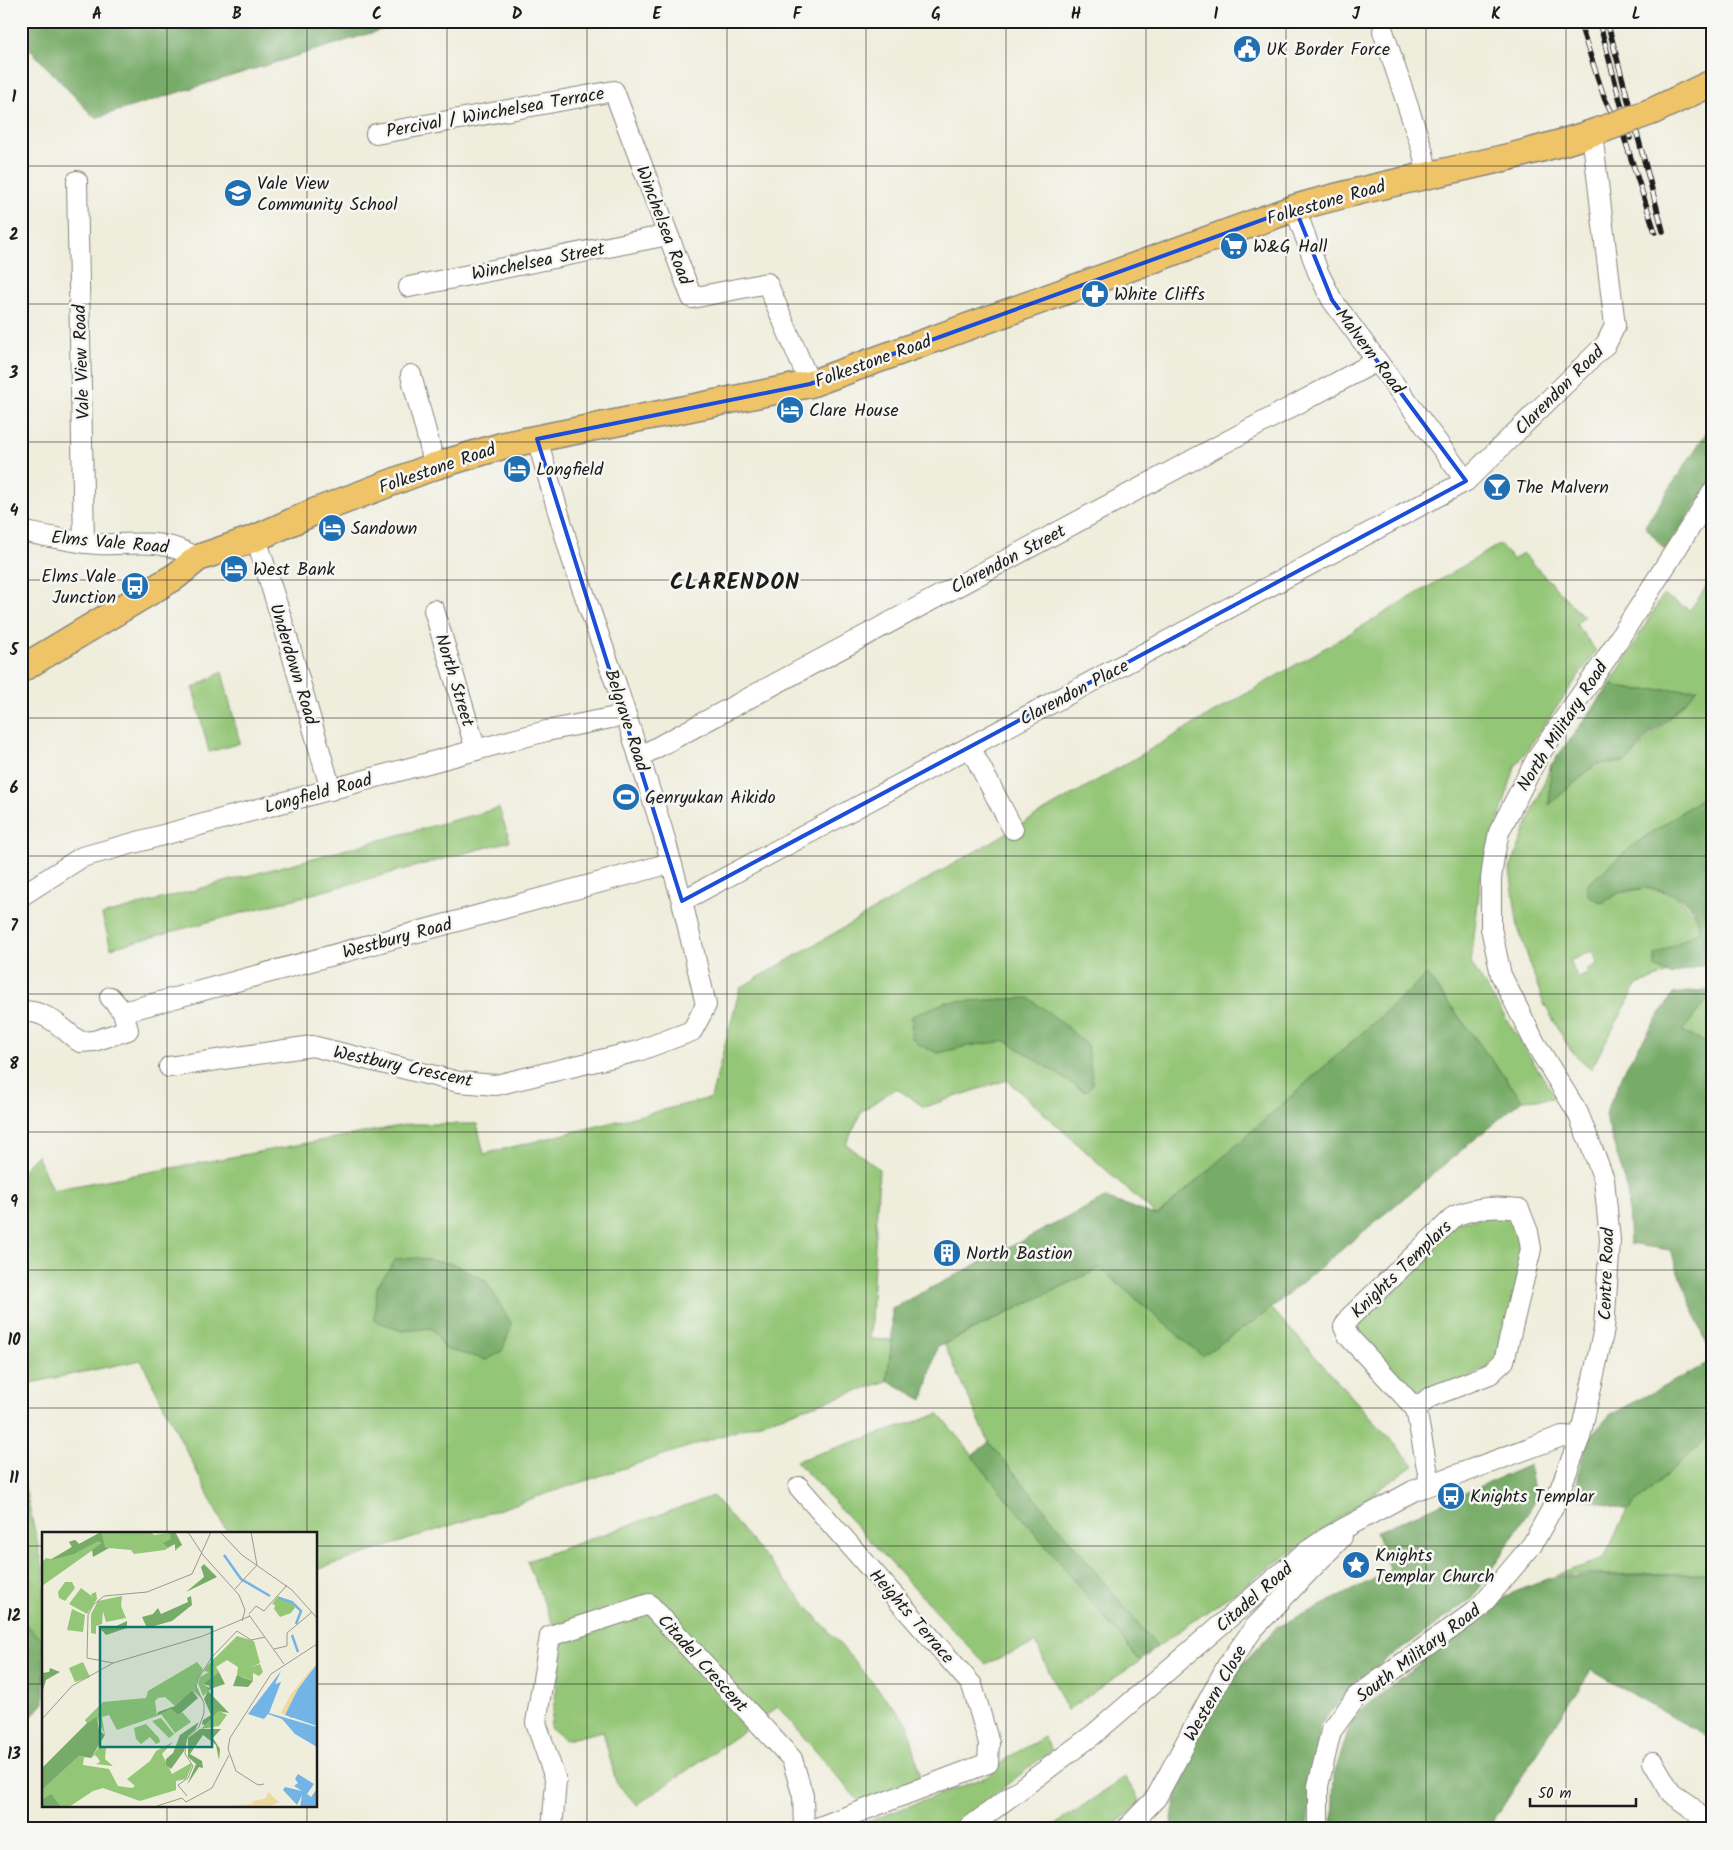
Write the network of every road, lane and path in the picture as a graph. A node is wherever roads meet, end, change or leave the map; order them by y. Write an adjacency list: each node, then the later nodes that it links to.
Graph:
1 (1383, 31): 6 (street)
2 (1712, 83): 4 (main road, Folkestone Road, bridge)
3 (614, 91): 5 (street, Percival / Winchelsea Terrace); 9 (street, Winchelsea Road)
4 (1596, 132): 6 (main road, Folkestone Road); 16 (street, Clarendon Road)
5 (376, 134)
6 (1428, 176): 8 (main road, Folkestone Road)
7 (77, 181): 20 (street, Vale View Road)
8 (1295, 208): 11 (street, Malvern Road); 13 (main road, Folkestone Road)
9 (668, 235): 10 (street, Winchelsea Street); 13 (street, Winchelsea Road)
10 (409, 286)
11 (1376, 361): 16 (street, Malvern Road); 27 (street, Clarendon Street)
12 (411, 374): 15 (street)
13 (810, 384): 14 (main road, Folkestone Road)
14 (537, 439): 15 (main road, Folkestone Road); 24 (street, Belgrave Road)
15 (434, 466): 19 (main road, Folkestone Road)
16 (1466, 482): 25 (street, Clarendon Place)
17 (1712, 494): 38 (street, North Military Road)
18 (21, 531): 20 (street, Elms Vale Road)
19 (256, 538): 21 (main road, Folkestone Road); 28 (street, Underdown Road)
20 (84, 543): 21 (street, Elms Vale Road)
21 (198, 558): 23 (main road, Folkestone Road)
22 (434, 610): 26 (street, North Street)
23 (21, 669)
24 (626, 715): 26 (street, Longfield Road); 27 (street, Belgrave Road)
25 (970, 747): 29 (street); 32 (street, Clarendon Place)
26 (476, 750): 28 (street, Longfield Road)
27 (639, 757): 30 (street, Belgrave Road)
28 (331, 790): 31 (street, Longfield Road)
29 (1013, 829)
30 (671, 863): 32 (street, Belgrave Road); 36 (street, Westbury Road)
31 (21, 896)
32 (682, 901): 34 (street, Belgrave Road)
33 (110, 997): 36 (street)
34 (706, 1005): 37 (street, Westbury Crescent)
35 (21, 1011): 36 (street, Westbury Road)
36 (126, 1021)
37 (169, 1067)
38 (1578, 1113): 40 (street, Centre Road)
39 (1416, 1409): 39 (street, Knights Templars); 41 (street)
40 (1580, 1437): 41 (street, Citadel Road); 50 (street, South Military Road)
41 (1430, 1484): 43 (street, Citadel Road)
42 (799, 1487): 47 (street, Heights Terrace)
43 (1356, 1523): 48 (street, Citadel Road); 49 (street, Western Close)
44 (1653, 1762): 51 (street)
45 (552, 1829): 46 (street, Citadel Crescent)
46 (804, 1829)
47 (814, 1829)
48 (967, 1829)
49 (1126, 1829)
50 (1318, 1829)
51 (1712, 1829)

